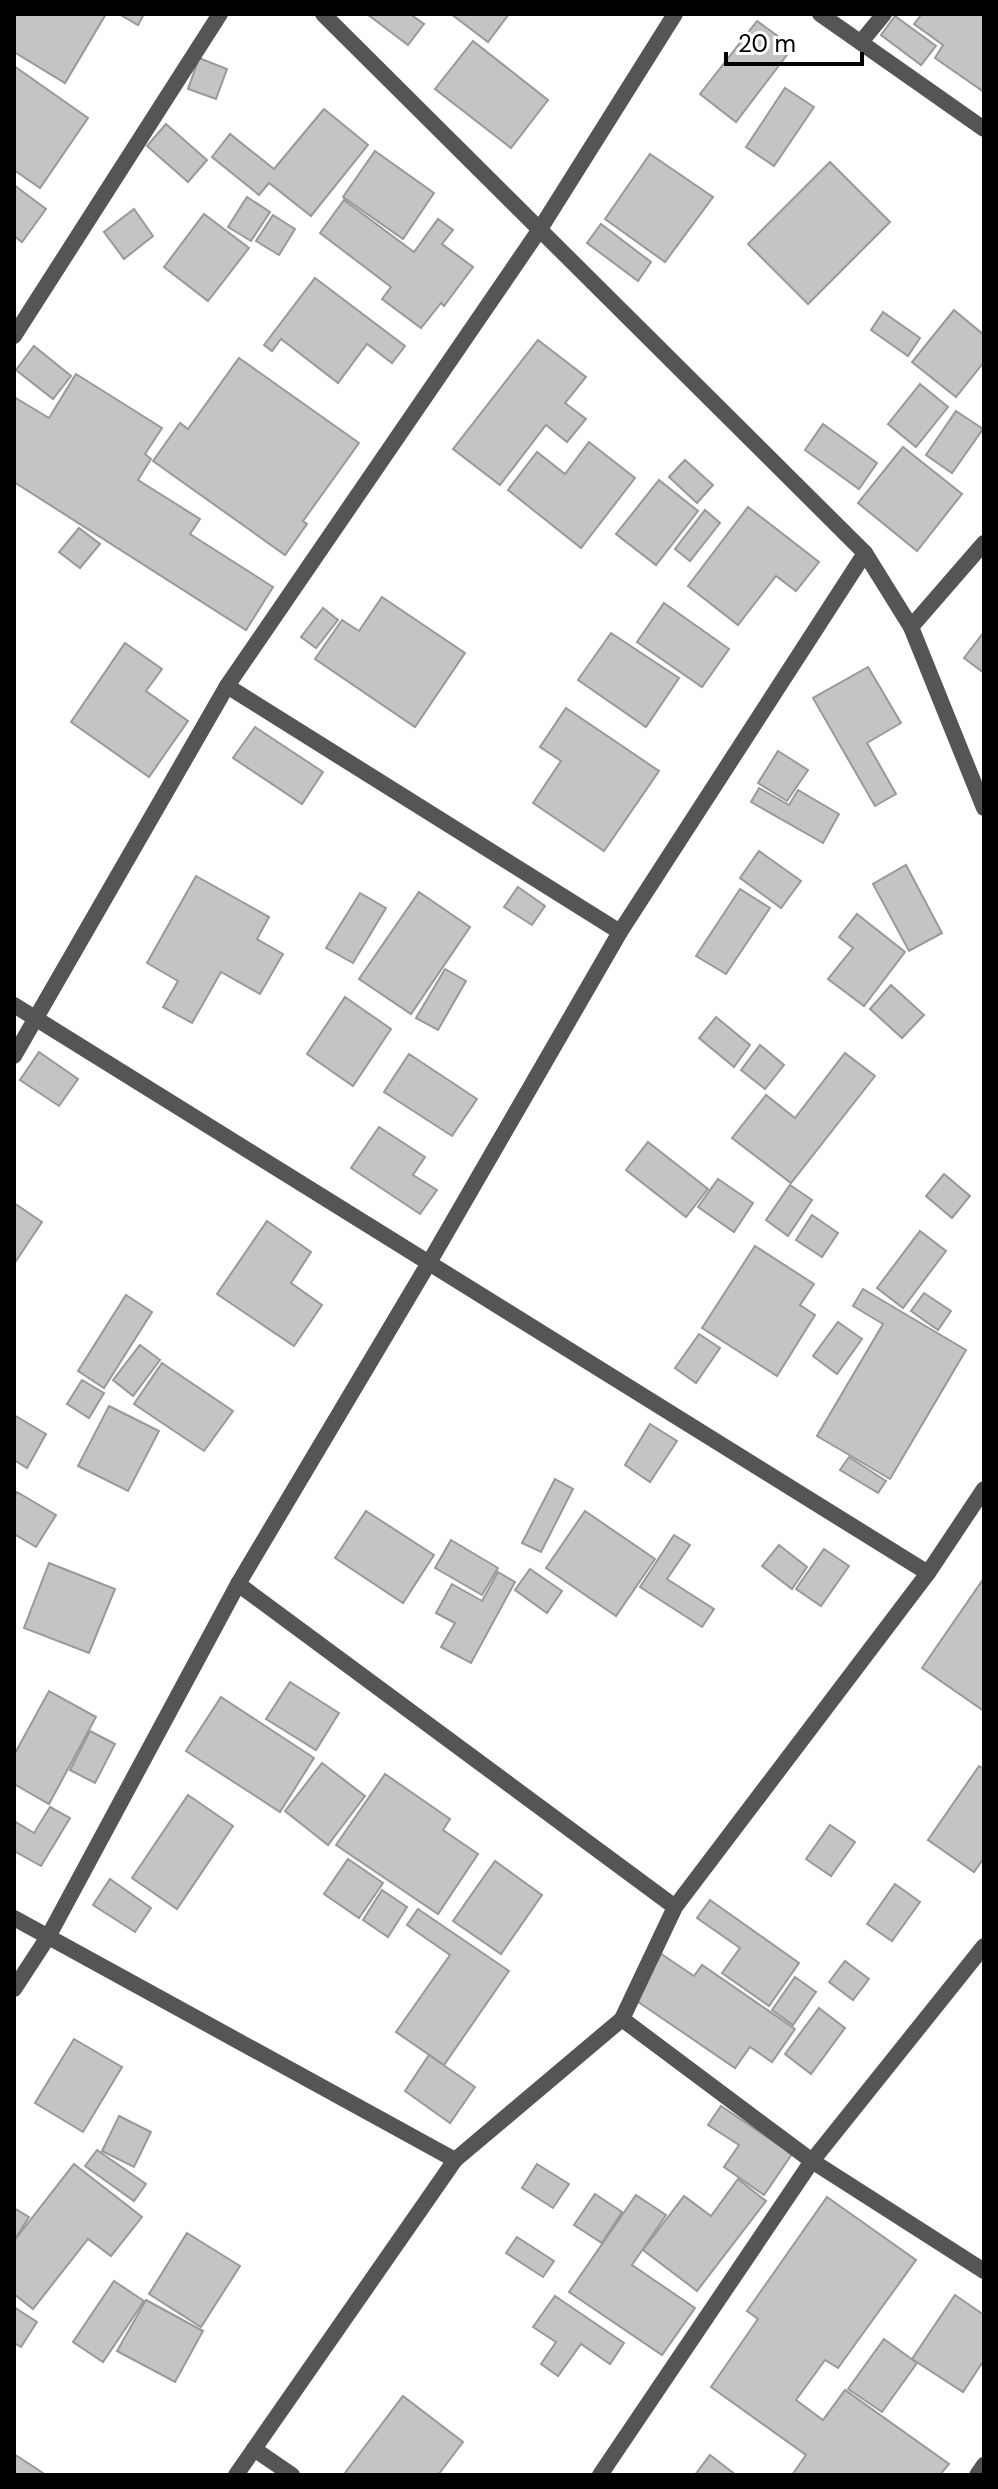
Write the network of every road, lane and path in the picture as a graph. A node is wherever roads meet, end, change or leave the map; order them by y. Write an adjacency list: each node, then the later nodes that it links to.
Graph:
1 (220, 14): 9 (street)
2 (323, 14): 8 (street)
3 (675, 14): 8 (street)
4 (820, 14): 6 (street)
5 (884, 14): 6 (street)
6 (861, 42): 7 (street)
7 (984, 129)
8 (540, 229): 11 (street); 13 (street)
9 (14, 336)
10 (984, 543): 12 (street)
11 (865, 553): 12 (street); 15 (street)
12 (911, 627): 14 (street)
13 (227, 686): 15 (street); 17 (street)
14 (984, 808)
15 (620, 932): 19 (street)
16 (14, 1005): 17 (street)
17 (35, 1020): 18 (street); 19 (street)
18 (14, 1056)
19 (430, 1261): 21 (street); 22 (street)
20 (984, 1489): 21 (street)
21 (928, 1573): 23 (street)
22 (238, 1584): 23 (street); 25 (street)
23 (675, 1907): 28 (street)
24 (14, 1918): 25 (street)
25 (48, 1937): 27 (street); 29 (street)
26 (984, 1946): 30 (street)
27 (14, 1989)
28 (622, 2019): 29 (street); 30 (street)
29 (455, 2160): 32 (street)
30 (812, 2161): 31 (street); 36 (street)
31 (984, 2271)
32 (254, 2449): 34 (street); 35 (street)
33 (984, 2465): 37 (street)
34 (236, 2475)
35 (292, 2475)
36 (600, 2475)
37 (977, 2475)

